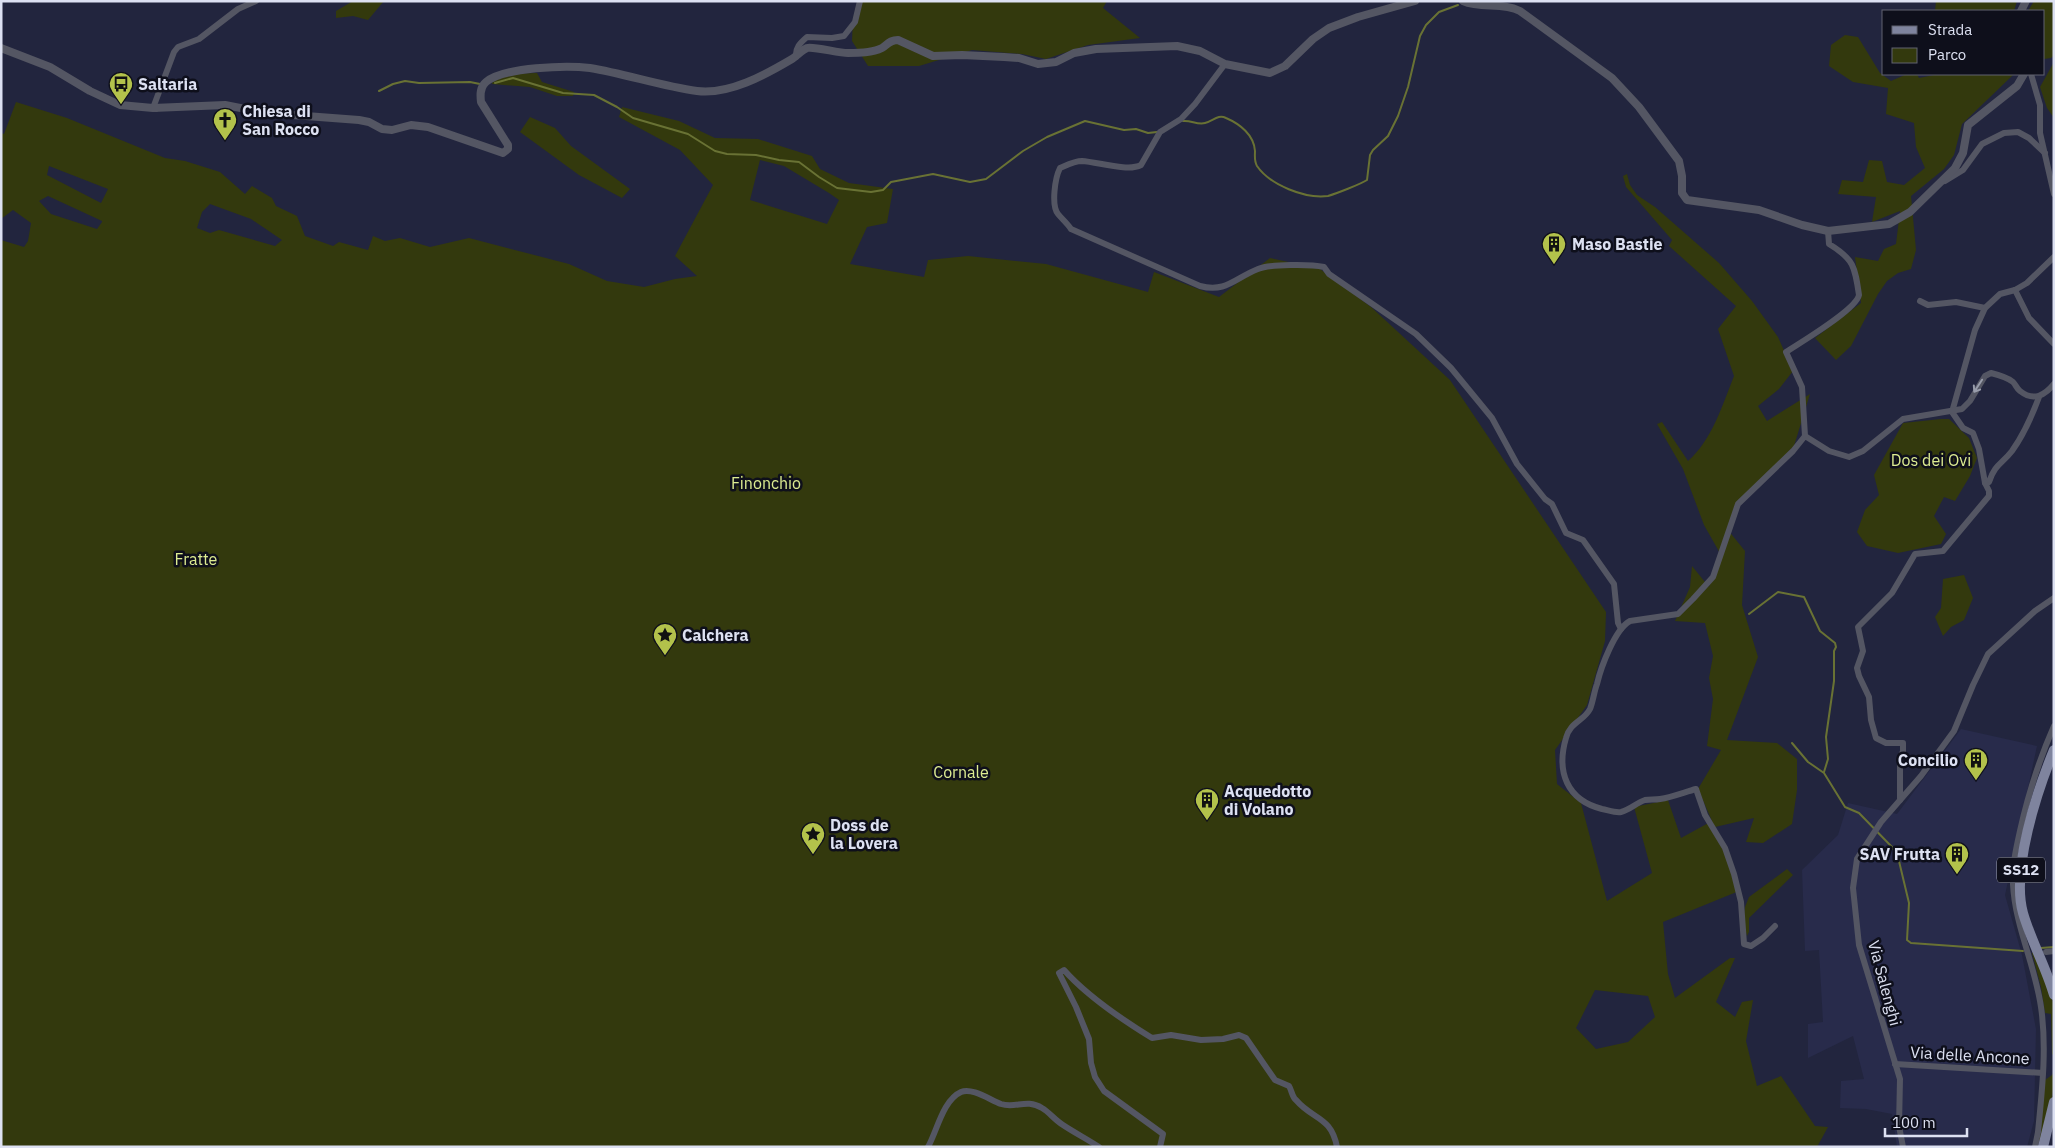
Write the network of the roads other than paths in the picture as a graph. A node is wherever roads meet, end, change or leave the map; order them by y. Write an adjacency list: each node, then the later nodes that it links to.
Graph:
1 (256, 1): 10 (street)
2 (860, 1): 6 (street)
3 (1415, 1): 7 (street)
4 (1463, 1): 14 (street)
5 (1, 48): 10 (street)
6 (796, 57): 7 (street); 10 (street)
7 (1225, 64): 26 (street)
8 (2023, 75): 12 (street)
9 (2031, 75): 11 (street)
10 (156, 110)
11 (2045, 153): 12 (street); 13 (street)
12 (1938, 183): 14 (street)
13 (2054, 194)
14 (1828, 231): 23 (street)
15 (2054, 257): 16 (street)
16 (2015, 290): 18 (street); 19 (street)
17 (1920, 301): 18 (street)
18 (1985, 308): 22 (street)
19 (2054, 344)
20 (2054, 384): 21 (street)
21 (2039, 397): 22 (street, one-way to 22); 24 (street)
22 (1952, 412): 23 (street); 24 (street)
23 (1805, 436): 26 (street)
24 (1985, 483): 29 (street)
25 (2054, 598): 29 (street)
26 (1620, 628): 30 (street)
27 (2054, 726): 35 (street)
28 (2054, 750): 33 (main road, SS12)
29 (1900, 800): 34 (street, Via Salenghi)
30 (1775, 926)
31 (2054, 951): 32 (street)
32 (2046, 952)
33 (2054, 995)
34 (1895, 1064): 35 (street, Via delle Ancone); 41 (street, Via Salenghi)
35 (2043, 1073): 42 (street)
36 (2054, 1102): 43 (main road)
37 (928, 1147): 38 (street)
38 (1099, 1147)
39 (1160, 1147): 40 (street)
40 (1337, 1147)
41 (1903, 1147)
42 (2035, 1147)
43 (2044, 1147)

